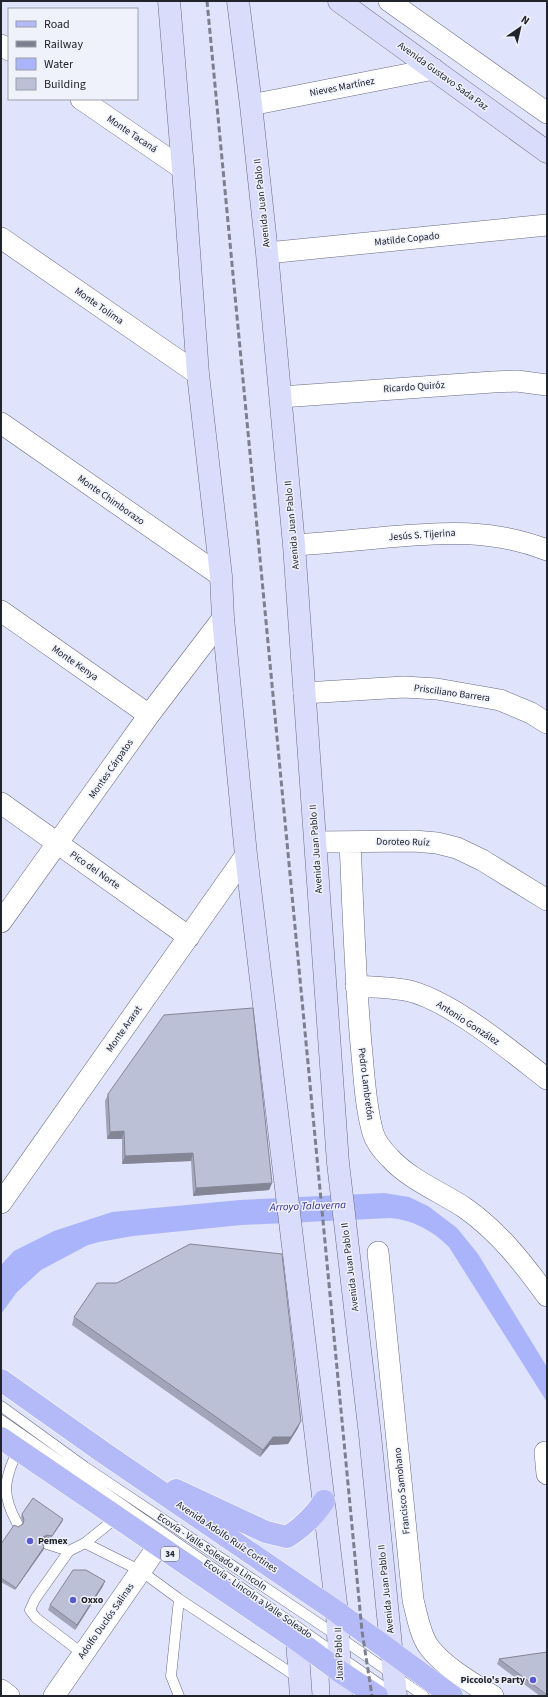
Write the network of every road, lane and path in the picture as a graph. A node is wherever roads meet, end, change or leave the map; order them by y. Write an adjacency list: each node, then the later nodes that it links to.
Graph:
1 (162, 1): 5 (street)
2 (238, 1): 8 (main road, Avenida Juan Pablo II)
3 (339, 1): 6 (main road, Avenida Gustavo Sada Paz)
4 (389, 1): 9 (street)
5 (170, 11): 11 (main road)
6 (434, 69): 8 (street, Nieves Martínez); 10 (main road, Avenida Gustavo Sada Paz)
7 (82, 100): 11 (street, Monte Tacaná)
8 (251, 105): 14 (main road, Avenida Juan Pablo II)
9 (547, 113)
10 (547, 152)
11 (183, 169): 15 (main road)
12 (547, 225): 14 (street, Matilde Copado)
13 (1, 238): 15 (street, Monte Tolima)
14 (267, 252): 17 (main road, Avenida Juan Pablo II)
15 (198, 374): 21 (main road)
16 (547, 384): 17 (street, Ricardo Quiróz)
17 (281, 397): 19 (main road, Avenida Juan Pablo II)
18 (1, 424): 21 (street, Monte Chimborazo)
19 (294, 545): 20 (street, Jesús S. Tijerina); 24 (main road, Avenida Juan Pablo II)
20 (547, 550)
21 (221, 576): 23 (main road)
22 (1, 611): 25 (street, Monte Kenya)
23 (223, 618): 25 (street, Montes Cárpatos); 31 (main road)
24 (304, 693): 26 (street, Prisciliano Barrera); 28 (main road, Avenida Juan Pablo II)
25 (149, 715): 30 (street, Montes Cárpatos)
26 (547, 723)
27 (1, 803): 30 (street, Pico del Norte)
28 (316, 842): 29 (street, Doroteo Ruíz); 58 (main road, Avenida Juan Pablo II)
29 (350, 842): 32 (street, Doroteo Ruíz); 35 (street, Pedro Lambretón)
30 (58, 844): 33 (street, Montes Cárpatos); 34 (street, Pico del Norte)
31 (246, 855): 34 (street, Monte Ararat); 47 (main road)
32 (547, 900)
33 (1, 922)
34 (189, 937): 37 (street, Monte Ararat)
35 (356, 986): 36 (street, Antonio González); 39 (street, Pedro Lambretón)
36 (547, 1078)
37 (1, 1203)
38 (378, 1252): 70 (street, Francisco Samohano)
39 (547, 1296)
40 (1, 1380): 45 (main road, Avenida Adolfo Ruíz Cortines)
41 (1, 1406): 60 (lane, Ecovía - Valle Soleado a Lincoln)
42 (1, 1420): 60 (lane, Ecovía - Lincoln a Valle Soleado)
43 (9, 1444): 48 (main road, 34); 49 (lane)
44 (545, 1452): 46 (street)
45 (104, 1453): 47 (main road); 56 (main road, Avenida Adolfo Ruíz Cortines)
46 (547, 1474)
47 (324, 1501): 56 (main road)
48 (116, 1518): 50 (lane); 52 (main road, 34)
49 (17, 1523)
50 (85, 1543): 53 (lane); 54 (lane)
51 (47, 1544): 53 (lane)
52 (158, 1546): 54 (street, Adolfo Duclós Salinas); 57 (main road, 34)
53 (69, 1551): 59 (lane)
54 (141, 1571): 55 (lane); 59 (street, Adolfo Duclós Salinas)
55 (179, 1600): 61 (lane); 66 (lane)
56 (337, 1612): 58 (main road, Avenida Adolfo Ruíz Cortines); 60 (main road, Juan Pablo II)
57 (297, 1640): 60 (main road, 34); 61 (main road)
58 (392, 1652): 63 (main road, Avenida Juan Pablo II); 69 (main road, Avenida Adolfo Ruíz Cortines)
59 (83, 1654): 65 (street, Adolfo Duclós Salinas)
60 (339, 1655): 63 (main road, 34); 63 (lane, Ecovía - Valle Soleado a Lincoln); 67 (main road, Juan Pablo II)
61 (300, 1687)
62 (1, 1690): 64 (street)
63 (392, 1692): 68 (lane, Ecovía - Valle Soleado a Lincoln)
64 (9, 1696)
65 (54, 1696)
66 (179, 1696)
67 (341, 1696)
68 (424, 1696)
69 (452, 1696)
70 (493, 1696)

